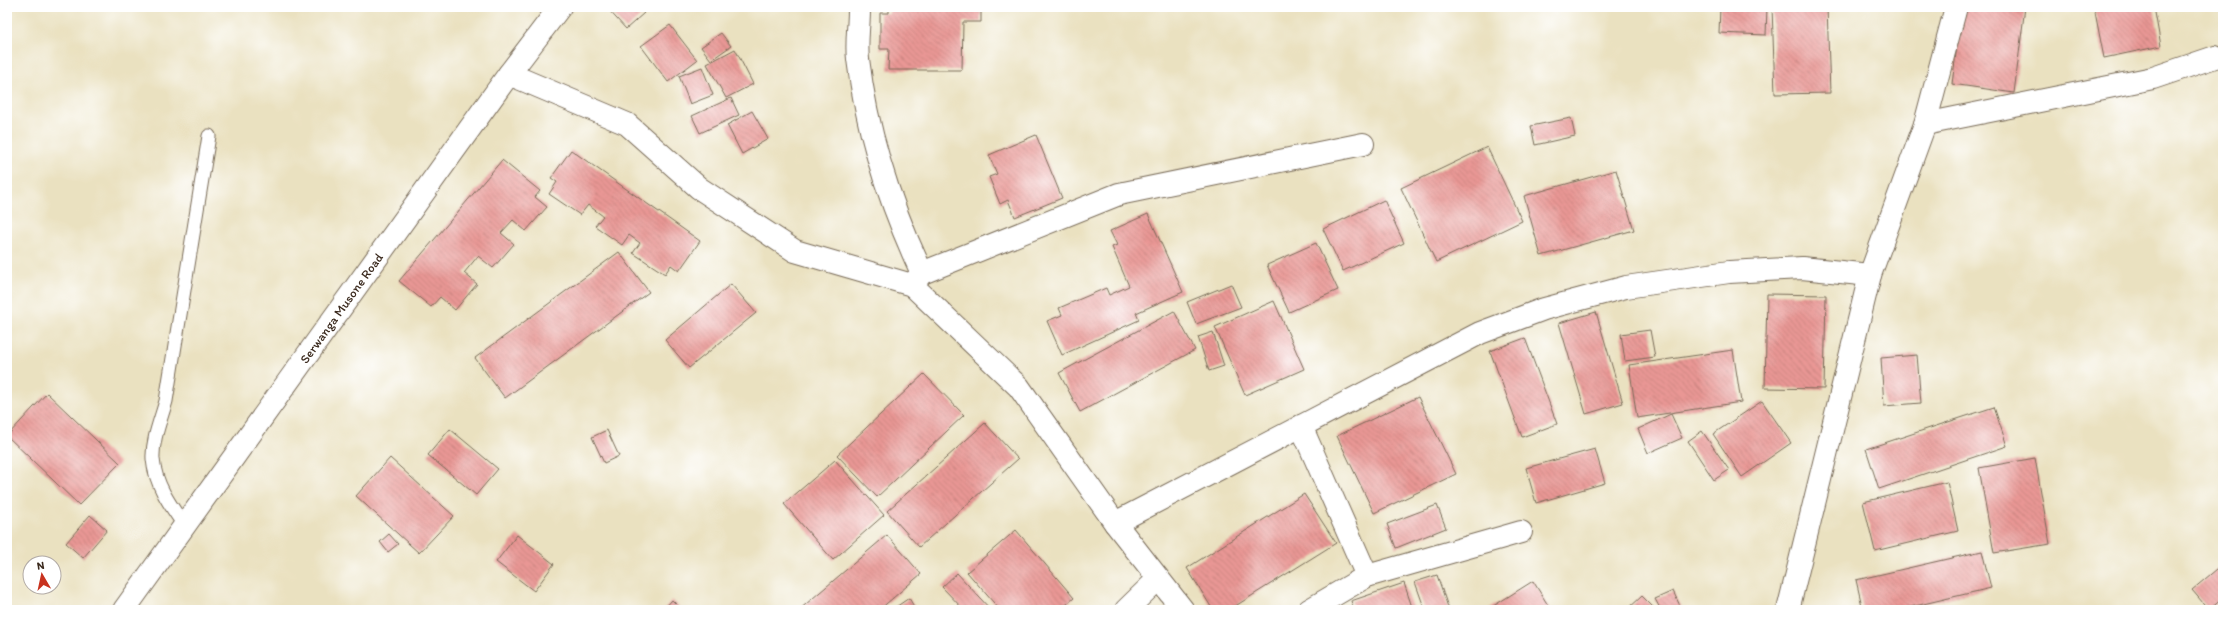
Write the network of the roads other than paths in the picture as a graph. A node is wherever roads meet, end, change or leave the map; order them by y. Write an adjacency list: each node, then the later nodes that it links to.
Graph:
1 (560, 7): 5 (street, Serwanga Musone Road)
2 (1956, 7): 6 (street)
3 (859, 10): 10 (street)
4 (2219, 55): 6 (street)
5 (509, 74): 10 (street); 13 (street, Serwanga Musone Road)
6 (1925, 124): 9 (street)
7 (209, 136): 13 (lane)
8 (1363, 144): 10 (street)
9 (1870, 275): 11 (street); 21 (street)
10 (917, 279): 12 (street)
11 (1302, 426): 12 (street); 15 (street)
12 (1115, 523): 16 (street)
13 (184, 525): 17 (street, Serwanga Musone Road)
14 (1521, 532): 15 (street)
15 (1367, 576): 20 (street)
16 (1158, 579): 18 (street); 19 (street)
17 (124, 610)
18 (1126, 610)
19 (1183, 610)
20 (1309, 610)
21 (1788, 610)

